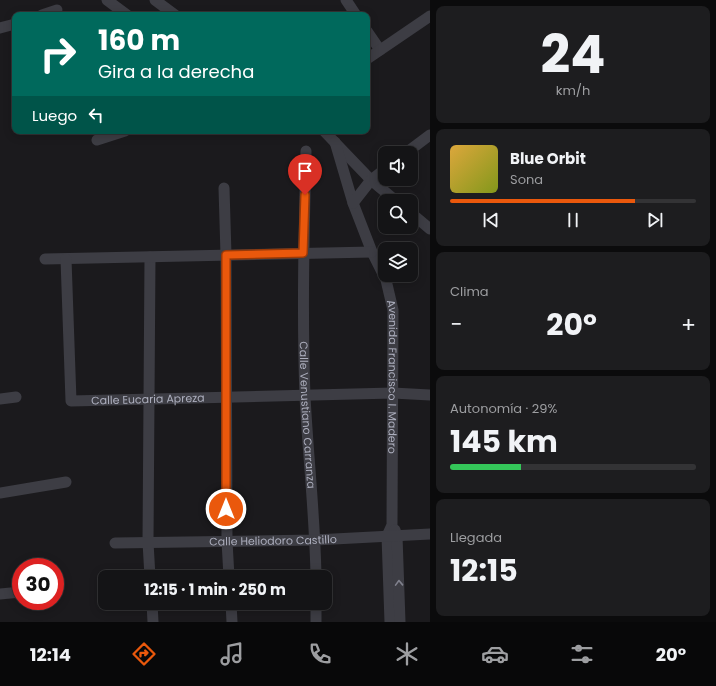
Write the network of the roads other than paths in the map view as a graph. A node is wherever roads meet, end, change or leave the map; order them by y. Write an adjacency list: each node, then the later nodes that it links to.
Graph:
1 (107, 0): 6 (street)
2 (154, 0): 7 (street)
3 (346, 0): 8 (street)
4 (58, 10): 5 (street)
5 (52, 12)
6 (123, 12)
7 (171, 12)
8 (354, 12)
9 (430, 16): 13 (street)
10 (12, 25): 11 (street)
11 (0, 28)
12 (370, 35): 13 (street)
13 (380, 50): 14 (street)
14 (370, 57)
15 (116, 134): 18 (street)
16 (327, 134): 19 (street)
17 (430, 135): 20 (street)
18 (97, 140)
19 (335, 142): 23 (street); 26 (street, Avenida Francisco I. Madero)
20 (415, 146)
21 (306, 151): 30 (street, Calle Venustiano Carranza)
22 (378, 174): 23 (street)
23 (371, 180): 25 (street); 26 (street)
24 (224, 188): 31 (street)
25 (388, 194)
26 (353, 203): 29 (street, Avenida Francisco I. Madero)
27 (418, 219): 28 (street)
28 (430, 229)
29 (372, 252): 30 (street); 35 (street, Avenida Francisco I. Madero)
30 (303, 253): 31 (street); 37 (street, Calle Venustiano Carranza)
31 (226, 255): 32 (street); 39 (street)
32 (150, 257): 34 (street); 41 (street)
33 (45, 259): 34 (street)
34 (66, 259): 41 (street, Calle Eucaria Apreza)
35 (392, 393): 36 (street, Calle Eucaria Apreza); 37 (street, Calle Eucaria Apreza); 45 (street, Avenida Francisco I. Madero)
36 (430, 395)
37 (306, 396): 39 (street, Calle Eucaria Apreza); 46 (street, Calle Venustiano Carranza)
38 (16, 397): 40 (street)
39 (226, 397): 41 (street, Calle Eucaria Apreza); 47 (street)
40 (0, 399)
41 (149, 400): 48 (street)
42 (66, 482): 43 (street)
43 (0, 493)
44 (430, 534): 45 (street, Calle Heliodoro Castillo)
45 (392, 536): 46 (street, Calle Heliodoro Castillo); 61 (street, Avenida Francisco I. Madero); 62 (street, Avenida Francisco I. Madero, one-way to 45)
46 (315, 540): 47 (street, Calle Heliodoro Castillo); 52 (street, Calle Venustiano Carranza)
47 (227, 541): 48 (street, Calle Heliodoro Castillo); 51 (street)
48 (148, 542): 49 (street, Calle Heliodoro Castillo); 50 (street)
49 (115, 543)
50 (150, 570)
51 (229, 570)
52 (316, 570)
53 (12, 593): 54 (street)
54 (0, 594)
55 (152, 610): 58 (street)
56 (231, 610): 59 (street)
57 (316, 610): 60 (street)
58 (153, 622)
59 (232, 622)
60 (316, 622)
61 (390, 622)
62 (400, 622)

